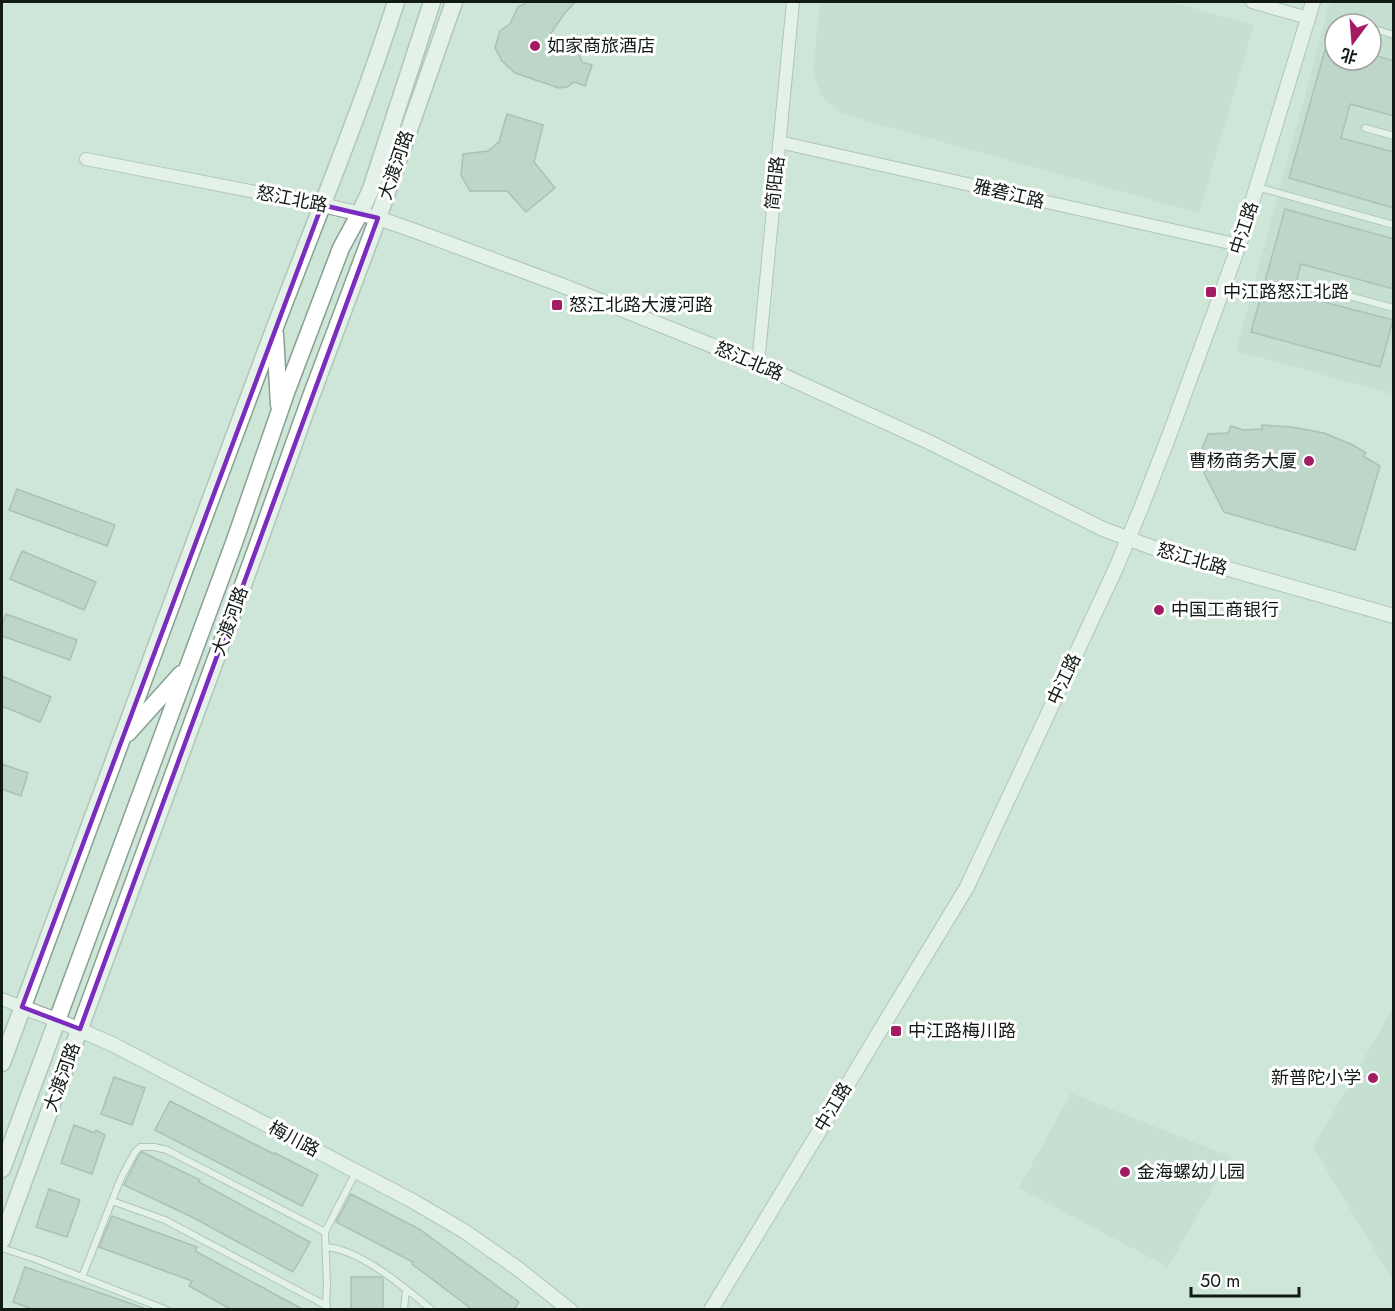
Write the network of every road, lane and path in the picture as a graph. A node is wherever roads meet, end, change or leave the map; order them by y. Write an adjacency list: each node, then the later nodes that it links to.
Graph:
1 (396, 2): 13 (main road)
2 (432, 2): 14 (main road, 大渡河路)
3 (454, 2): 15 (main road, 大渡河路)
4 (793, 2): 10 (street, 简阳路)
5 (1252, 2): 7 (street)
6 (1313, 2): 7 (street, 中江路)
7 (1308, 18): 12 (street, 中江路)
8 (1365, 128): 9 (lane)
9 (1394, 136)
10 (779, 142): 17 (street, 雅砻江路); 21 (street, 简阳路)
11 (86, 159): 13 (street, 怒江北路)
12 (1257, 187): 16 (lane); 17 (street, 中江路)
13 (322, 204): 14 (street, 怒江北路); 20 (main road)
14 (360, 213): 15 (street, 怒江北路); 22 (main road, 大渡河路)
15 (378, 218): 21 (street, 怒江北路); 30 (main road, 大渡河路)
16 (1394, 225)
17 (1239, 245): 23 (street, 中江路)
18 (1326, 290): 19 (lane)
19 (1394, 308)
20 (275, 327): 22 (main road); 26 (main road)
21 (758, 364): 23 (street, 怒江北路)
22 (279, 413): 25 (main road, 大渡河路)
23 (1128, 539): 24 (street, 怒江北路); 46 (street, 中江路)
24 (1394, 616)
25 (188, 667): 26 (main road); 29 (main road, 大渡河路)
26 (121, 741): 28 (main road)
27 (2, 999): 28 (street, 梅川路)
28 (22, 1007): 29 (street, 梅川路); 31 (main road)
29 (57, 1020): 30 (street, 梅川路); 32 (main road, 大渡河路)
30 (80, 1029): 33 (street, 梅川路); 36 (main road, 大渡河路)
31 (2, 1063)
32 (2, 1169)
33 (356, 1172): 35 (lane); 45 (street, 梅川路)
34 (111, 1201): 35 (lane); 39 (lane); 41 (lane)
35 (325, 1232): 37 (lane)
36 (2, 1240)
37 (326, 1247): 40 (lane); 41 (lane)
38 (2, 1248): 39 (lane)
39 (82, 1277): 42 (lane)
40 (406, 1288): 43 (lane); 44 (lane)
41 (326, 1308)
42 (167, 1310)
43 (404, 1310)
44 (432, 1310)
45 (570, 1310)
46 (711, 1310)

